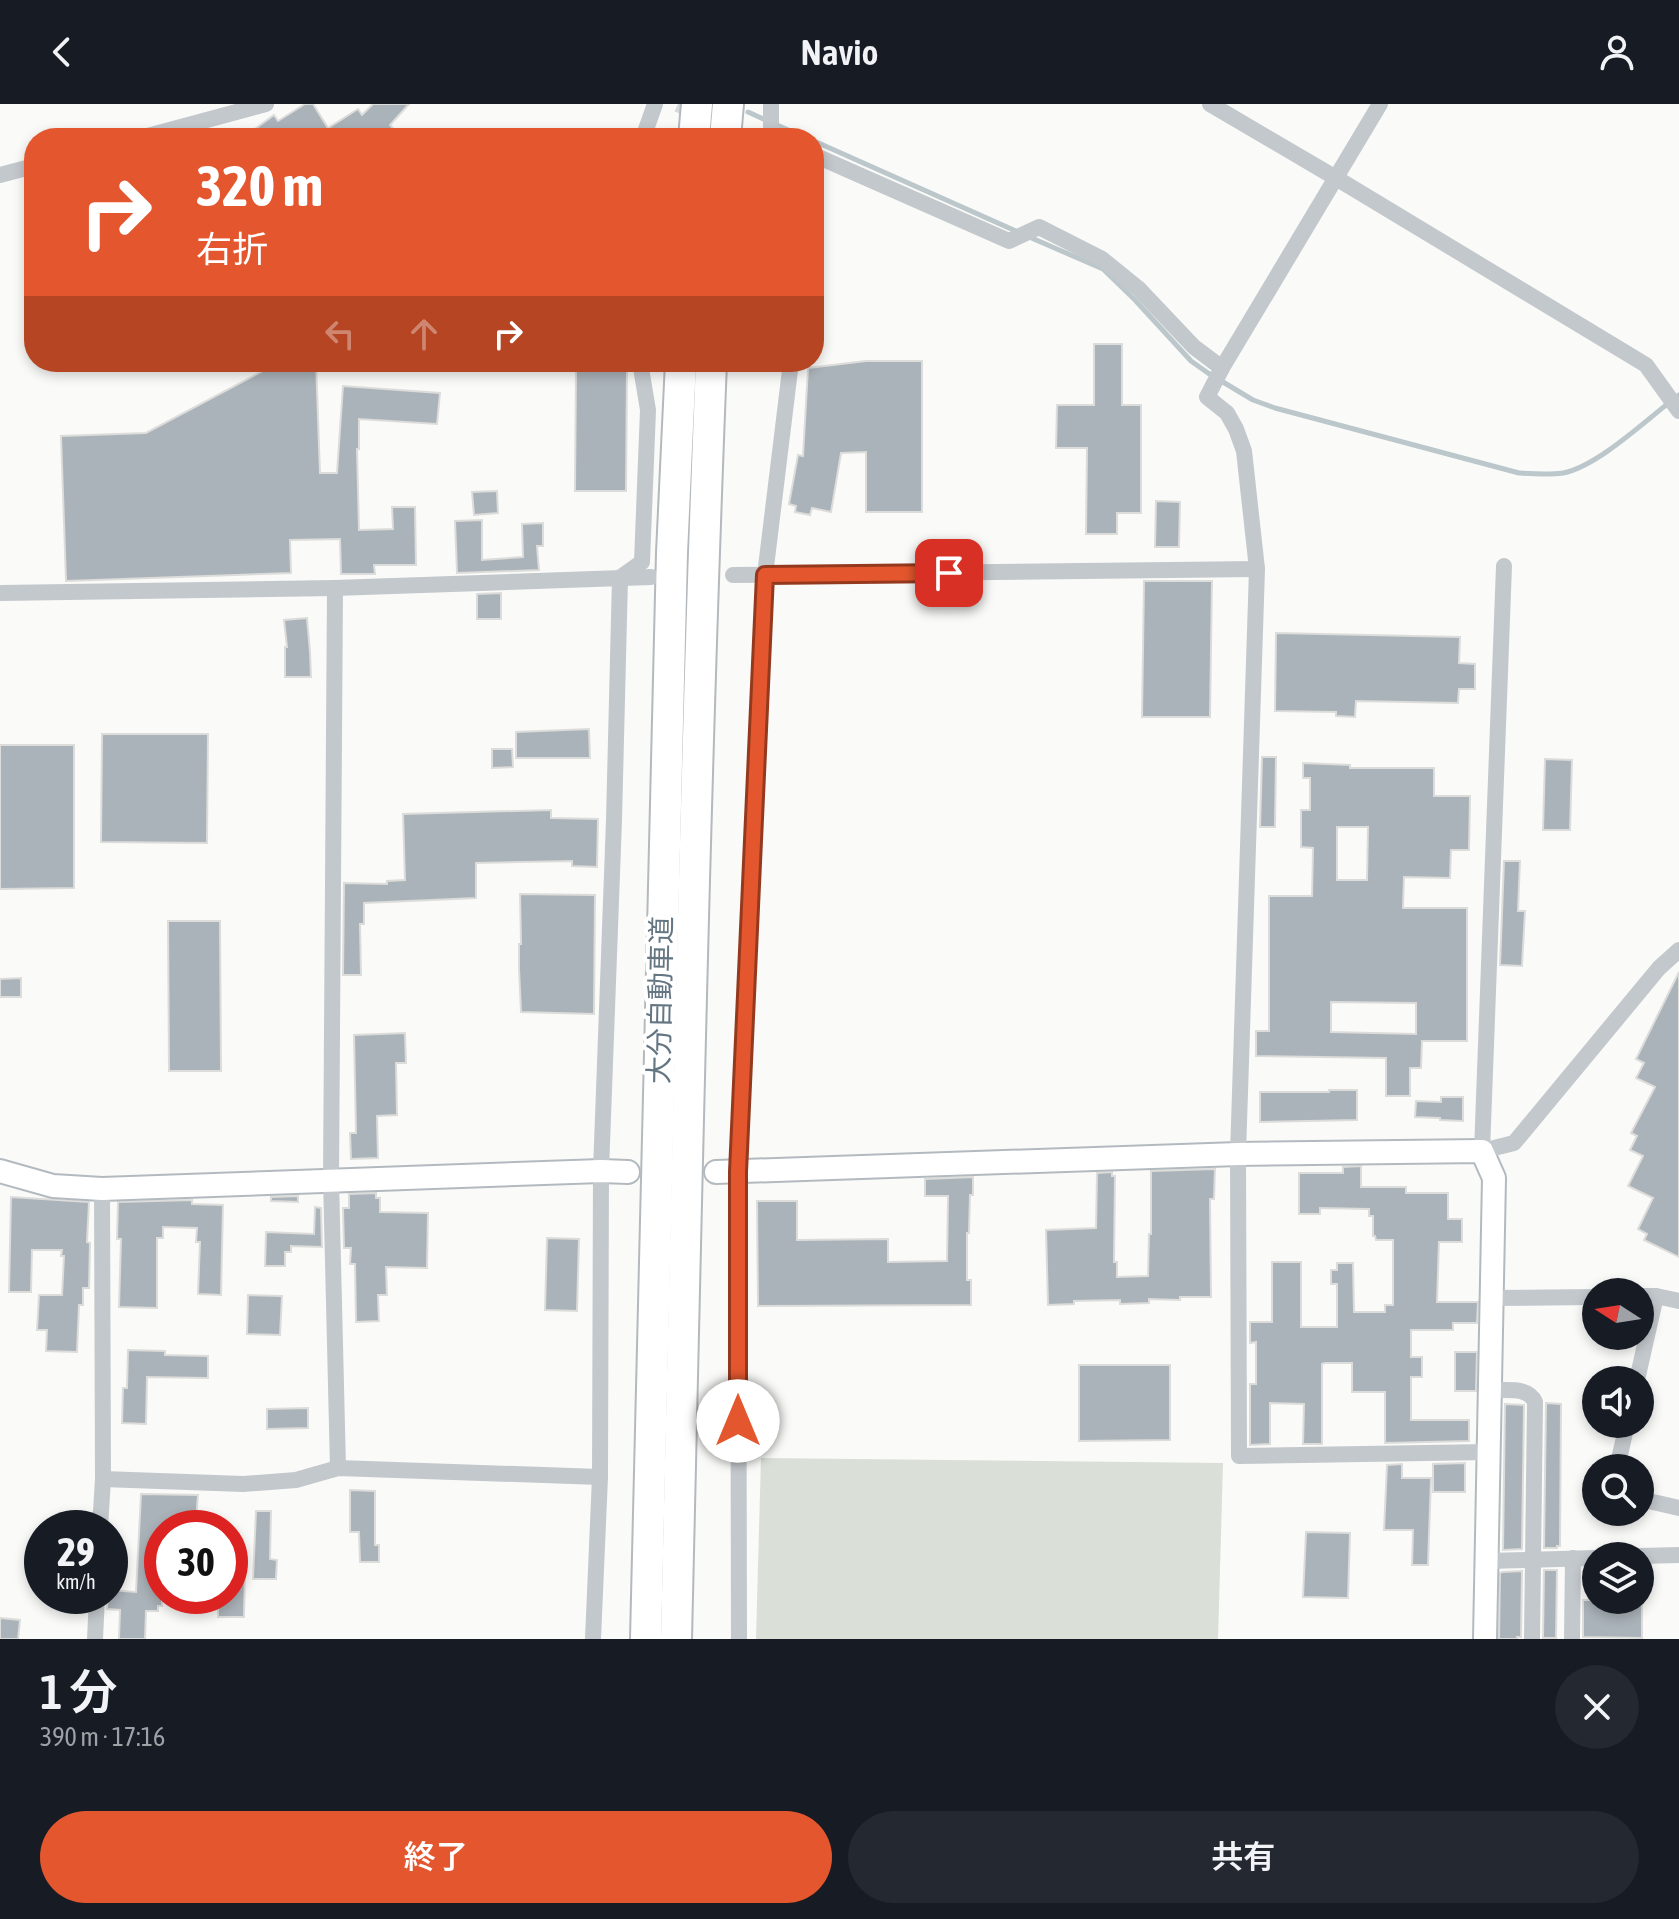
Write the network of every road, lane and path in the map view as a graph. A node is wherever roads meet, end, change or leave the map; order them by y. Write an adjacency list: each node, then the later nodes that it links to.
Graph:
1 (266, 104): 7 (street)
2 (655, 104): 8 (street)
3 (697, 104): 9 (highway)
4 (728, 104): 10 (highway)
5 (1210, 104): 14 (street)
6 (1380, 104): 14 (street)
7 (177, 128)
8 (647, 128)
9 (695, 128)
10 (726, 128)
11 (824, 159): 19 (street)
12 (24, 169): 13 (street)
13 (0, 175)
14 (1336, 178): 19 (street); 20 (street)
15 (642, 372): 26 (street)
16 (681, 372): 59 (highway, 大分自動車道)
17 (711, 372): 60 (highway, 大分自動車道)
18 (790, 372): 24 (street)
19 (1217, 377): 22 (street)
20 (1675, 405)
21 (1504, 566): 30 (street)
22 (1257, 569): 24 (street); 31 (street)
23 (733, 575): 24 (street)
24 (765, 575): 35 (street)
25 (651, 577): 26 (street)
26 (620, 578): 27 (street); 33 (street)
27 (335, 588): 28 (street); 36 (street)
28 (0, 593)
29 (1679, 950): 30 (street)
30 (1482, 1151): 31 (street); 40 (street)
31 (1238, 1154): 35 (street); 43 (street)
32 (0, 1171): 37 (street)
33 (601, 1171): 34 (street); 36 (street); 45 (street)
34 (628, 1172)
35 (727, 1172): 61 (street)
36 (331, 1179): 37 (street); 44 (street)
37 (102, 1189): 46 (street)
38 (1582, 1297): 40 (street)
39 (1654, 1297): 41 (street)
40 (1491, 1298): 42 (street)
41 (1679, 1301)
42 (1490, 1390): 43 (street); 54 (street)
43 (1488, 1452): 55 (street)
44 (338, 1468): 45 (street); 46 (street)
45 (600, 1477): 58 (street)
46 (103, 1479): 49 (street)
47 (1654, 1502): 48 (street)
48 (1679, 1508)
49 (101, 1510)
50 (1679, 1555): 51 (street)
51 (1654, 1556)
52 (1573, 1558): 53 (street); 54 (street); 64 (street)
53 (1582, 1558)
54 (1533, 1559): 55 (street); 63 (street)
55 (1487, 1561): 62 (street)
56 (96, 1614): 57 (street)
57 (95, 1639)
58 (593, 1639)
59 (646, 1639)
60 (676, 1639)
61 (739, 1639)
62 (1485, 1639)
63 (1532, 1639)
64 (1572, 1639)

